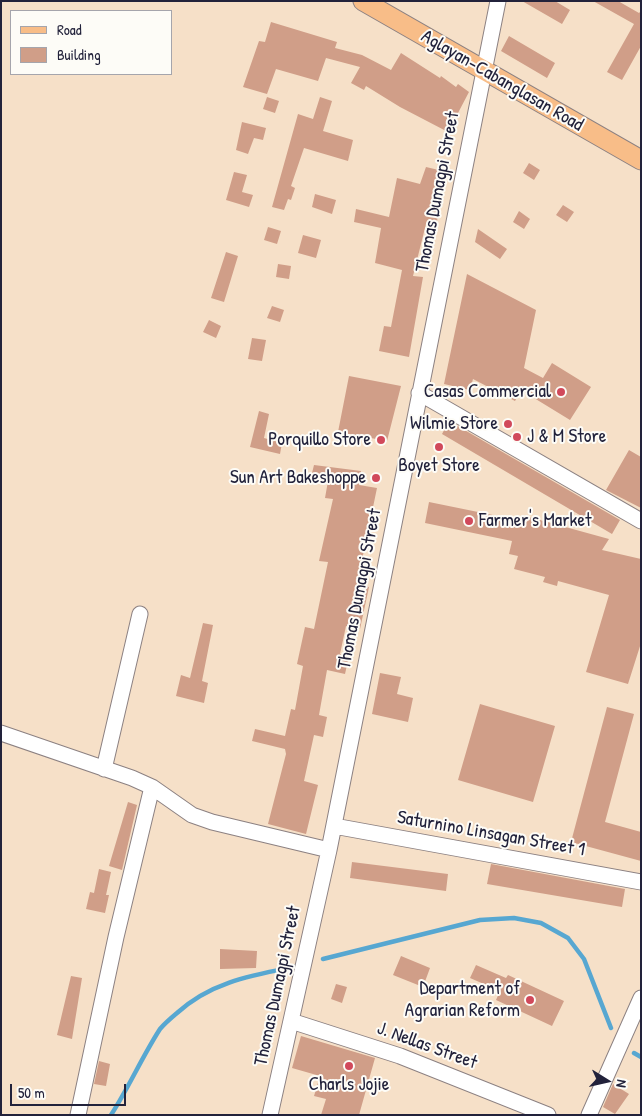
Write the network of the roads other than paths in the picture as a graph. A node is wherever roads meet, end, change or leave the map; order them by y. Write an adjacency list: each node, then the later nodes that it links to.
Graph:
1 (363, 1): 3 (main road, Aglayan-Cabanglasan Road)
2 (498, 1): 3 (street, Thomas Dumagpi Street)
3 (483, 71): 4 (main road, Aglayan-Cabanglasan Road); 5 (street, Thomas Dumagpi Street)
4 (641, 160)
5 (419, 393): 6 (street); 11 (street, Thomas Dumagpi Street)
6 (641, 521)
7 (140, 614): 9 (street)
8 (1, 734): 9 (street)
9 (104, 769): 10 (street)
10 (152, 787): 12 (street); 16 (street)
11 (334, 826): 12 (street, Thomas Dumagpi Street); 13 (street, Saturnino Linsagan Street 1)
12 (329, 850): 15 (street, Thomas Dumagpi Street)
13 (641, 882)
14 (641, 998): 19 (street)
15 (291, 1021): 17 (street, Thomas Dumagpi Street); 18 (street, J. Nellas Street)
16 (78, 1115)
17 (270, 1115)
18 (548, 1115)
19 (589, 1115)

